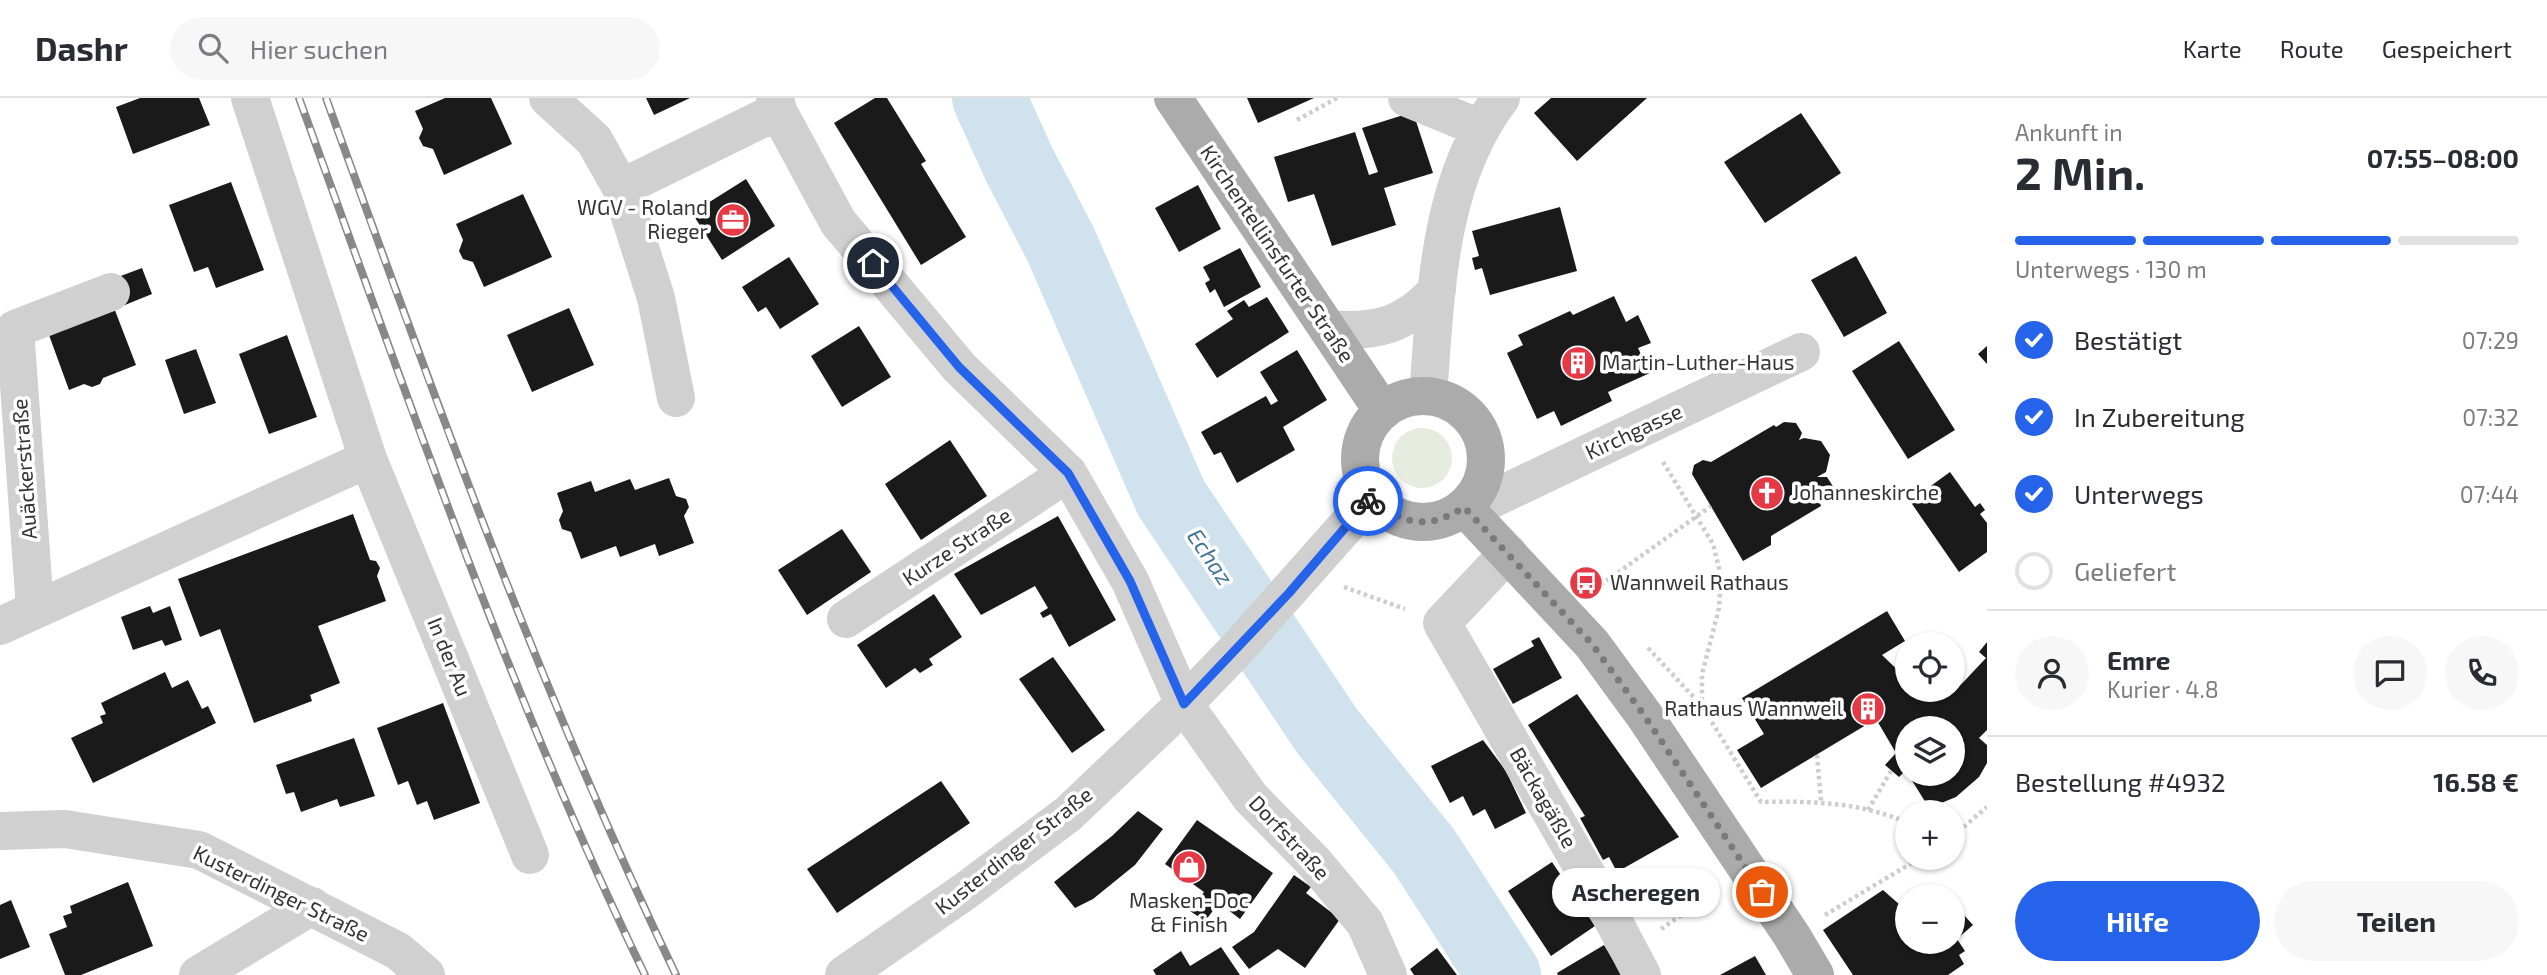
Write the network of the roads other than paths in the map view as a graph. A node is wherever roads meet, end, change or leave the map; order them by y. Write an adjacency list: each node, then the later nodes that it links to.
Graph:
1 (250, 98): 15 (street, In der Au)
2 (548, 98): 7 (street)
3 (1173, 98): 10 (main road, Kirchentellinsfurter Straße)
4 (1407, 98): 6 (street)
5 (776, 105): 7 (street); 16 (street, Dorfstraße)
6 (1490, 113): 8 (street)
7 (621, 188): 13 (street)
8 (1437, 290): 10 (street); 12 (street)
9 (111, 292): 20 (street, Auäckerstraße)
10 (1328, 329): 14 (main road, Kirchentellinsfurter Straße)
11 (1801, 352): 18 (street, Kirchgasse)
12 (1428, 396): 14 (main road); 18 (main road)
13 (676, 398)
14 (1382, 410): 17 (main road)
15 (368, 459): 20 (street); 25 (street, In der Au)
16 (1068, 473): 21 (street, Kurze Straße); 23 (street, Dorfstraße)
17 (1372, 497): 18 (main road); 23 (street, Kusterdinger Straße)
18 (1466, 509): 19 (main road)
19 (1508, 553): 27 (street, Bäckagäßle); 32 (main road)
20 (35, 608): 22 (street)
21 (846, 620)
22 (0, 626)
23 (1184, 704): 30 (street, Kusterdinger Straße); 31 (street, Dorfstraße)
24 (0, 831): 26 (street, Kusterdinger Straße)
25 (530, 855)
26 (312, 906): 28 (street); 29 (street, Kusterdinger Straße)
27 (1636, 963)
28 (198, 975)
29 (425, 975)
30 (844, 975)
31 (1388, 975)
32 (1815, 975)

